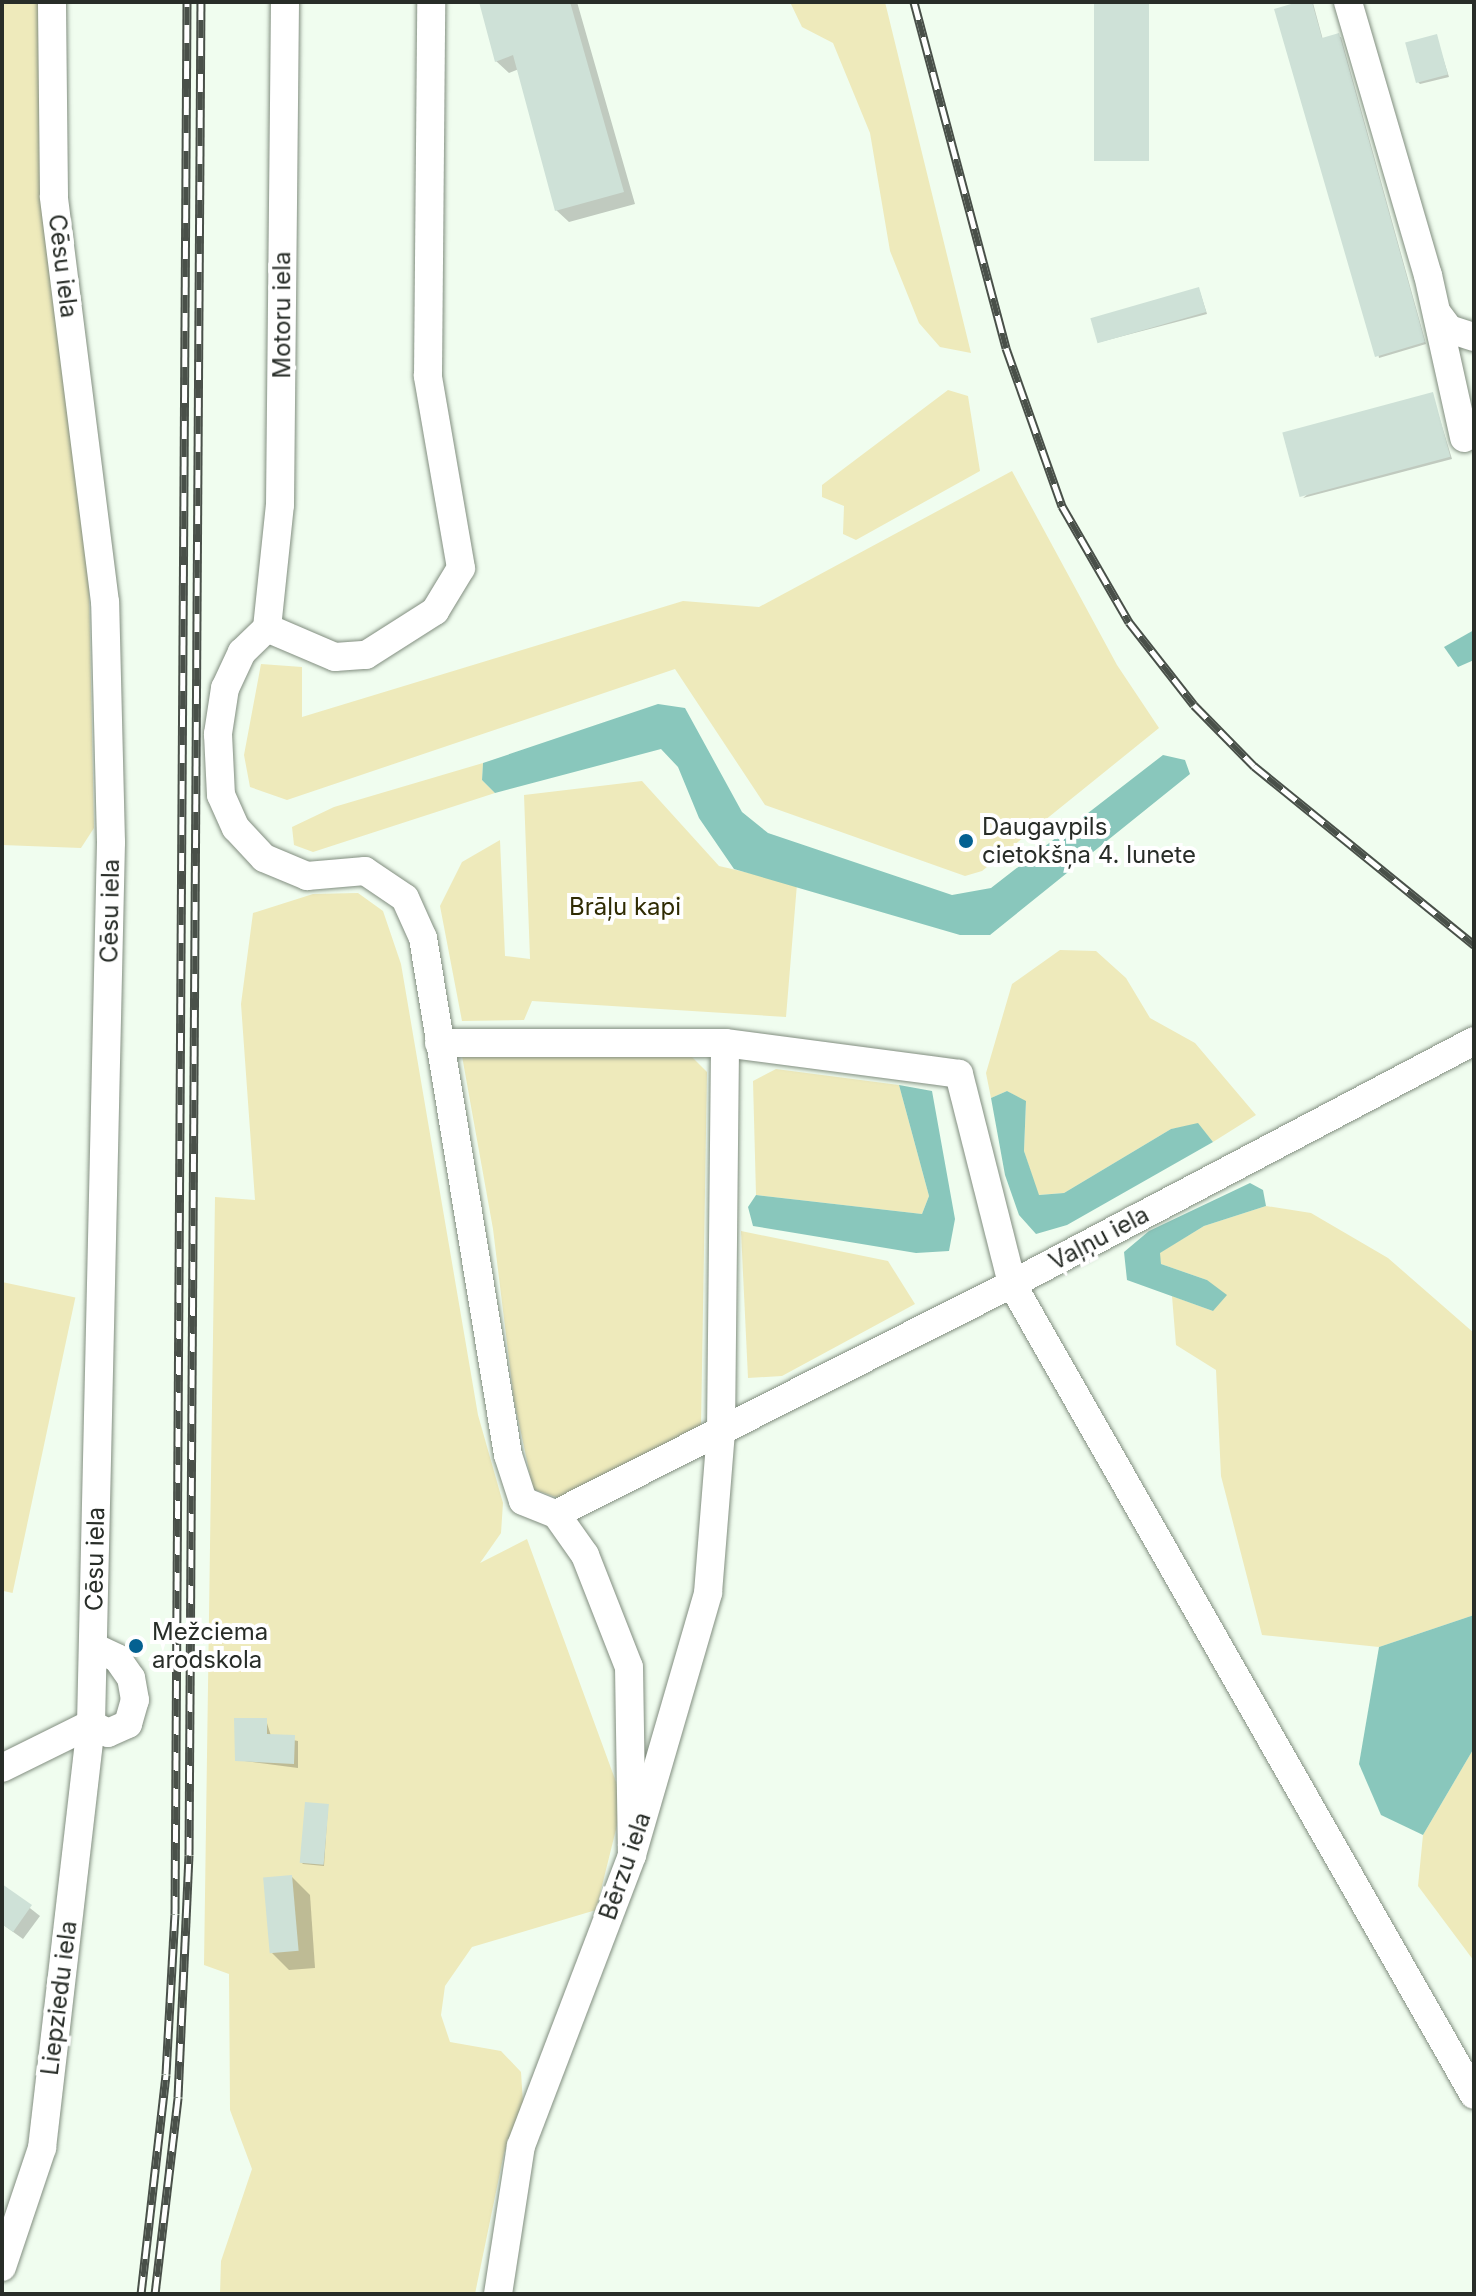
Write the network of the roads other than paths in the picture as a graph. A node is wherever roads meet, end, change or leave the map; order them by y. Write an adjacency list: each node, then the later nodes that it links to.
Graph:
1 (52, 2): 15 (street, Cēsu iela)
2 (285, 2): 8 (street, Motoru iela)
3 (431, 2): 8 (street)
4 (1348, 2): 5 (street)
5 (1437, 313): 6 (street); 7 (street)
6 (1474, 337)
7 (1464, 438)
8 (267, 628): 10 (street)
9 (1474, 1041): 12 (street, Vaļņu iela)
10 (439, 1043): 11 (street); 14 (street)
11 (725, 1043): 12 (street); 13 (street, Bērzu iela)
12 (1012, 1284): 13 (street, Vaļņu iela); 19 (street)
13 (721, 1431): 14 (street, Vaļņu iela); 18 (street, Bērzu iela)
14 (556, 1514): 18 (street)
15 (93, 1647): 16 (street, Cēsu iela); 16 (street)
16 (91, 1724): 17 (street); 20 (street, Liepziedu iela)
17 (2, 1768)
18 (632, 1855): 21 (street, Bērzu iela)
19 (1474, 2095)
20 (2, 2267)
21 (498, 2294)

